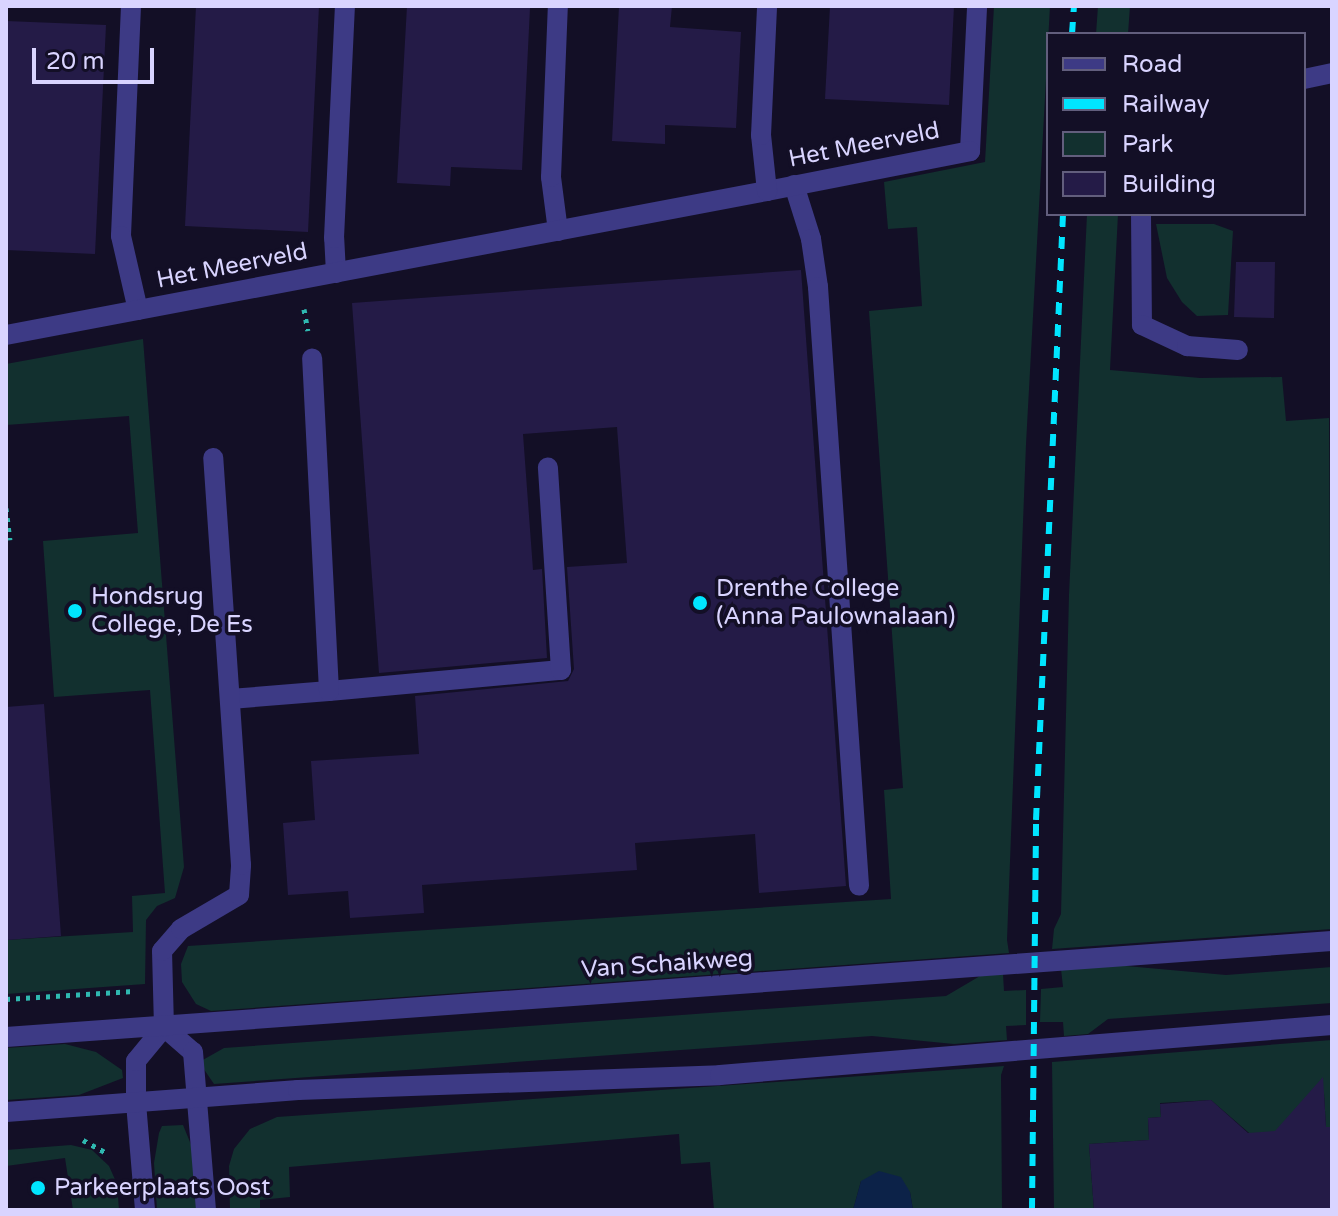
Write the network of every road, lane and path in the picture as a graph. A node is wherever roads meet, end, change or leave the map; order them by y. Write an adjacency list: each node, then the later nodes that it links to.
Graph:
1 (131, 6): 14 (street, Het Meerveld)
2 (345, 6): 12 (street, Het Meerveld)
3 (558, 6): 11 (street)
4 (767, 6): 9 (street, Het Meerveld)
5 (977, 6): 8 (street, Het Meerveld)
6 (1332, 73): 7 (street)
7 (1306, 79)
8 (794, 185): 9 (street, Het Meerveld); 24 (street)
9 (767, 191): 11 (street, Het Meerveld)
10 (1141, 216): 16 (street)
11 (558, 231): 12 (street, Het Meerveld)
12 (336, 273): 13 (street, Het Meerveld)
13 (300, 280): 14 (street, Het Meerveld); 17 (path)
14 (138, 310): 15 (street, Het Meerveld)
15 (6, 335)
16 (1238, 350)
17 (312, 358): 22 (street)
18 (213, 458): 23 (street)
19 (548, 467): 22 (street)
20 (6, 508): 21 (path)
21 (10, 540)
22 (329, 691): 23 (street)
23 (230, 699): 26 (street)
24 (859, 886)
25 (1332, 941): 29 (street, Van Schaikweg)
26 (163, 989): 27 (path); 29 (street)
27 (6, 999)
28 (1332, 1025): 31 (street)
29 (164, 1027): 30 (street, Van Schaikweg); 31 (street); 32 (street)
30 (6, 1037)
31 (197, 1098): 32 (street); 37 (street)
32 (136, 1103): 33 (street); 35 (street)
33 (6, 1112)
34 (75, 1139): 35 (path)
35 (141, 1162): 36 (street)
36 (145, 1210)
37 (206, 1210)

